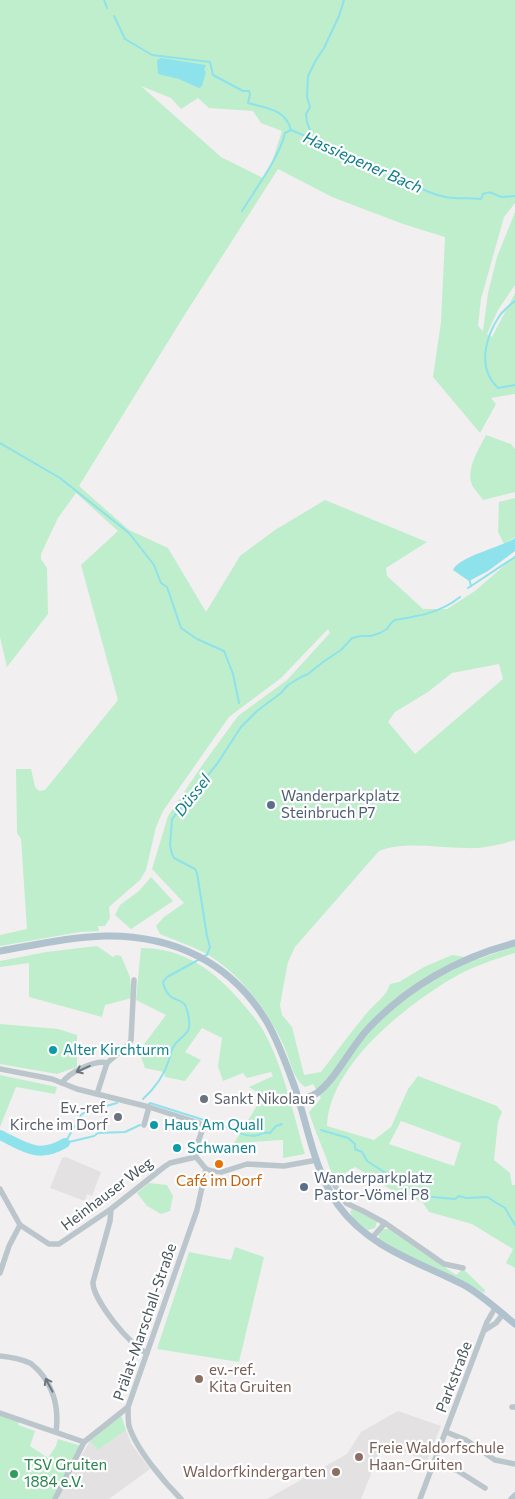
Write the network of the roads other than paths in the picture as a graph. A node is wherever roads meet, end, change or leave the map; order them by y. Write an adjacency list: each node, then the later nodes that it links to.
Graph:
1 (515, 943): 8 (main road)
2 (0, 951): 8 (main road)
3 (134, 980): 4 (street)
4 (107, 1063): 6 (street, one-way to 6); 7 (street)
5 (0, 1069): 6 (street)
6 (62, 1083): 7 (street)
7 (97, 1094): 9 (street)
8 (299, 1100): 12 (main road)
9 (148, 1107): 10 (street); 11 (street)
10 (144, 1125)
11 (196, 1156): 13 (street); 16 (street, Heinhauser Weg)
12 (317, 1160): 13 (street); 19 (main road)
13 (206, 1169): 26 (street, Prälat-Marschall-Straße)
14 (332, 1181): 17 (street)
15 (0, 1189): 18 (street, Heinhauser Weg)
16 (112, 1208): 18 (street, Heinhauser Weg); 26 (street)
17 (385, 1223): 19 (street); 20 (street)
18 (20, 1226): 21 (street)
19 (372, 1238): 22 (main road)
20 (463, 1268)
21 (1, 1269)
22 (495, 1308): 23 (main road); 25 (street, Parkstraße)
23 (503, 1314): 24 (main road); 25 (street, Parkstraße)
24 (515, 1324)
25 (485, 1330): 31 (street, Parkstraße)
26 (147, 1353): 28 (street, Prälat-Marschall-Straße)
27 (0, 1356): 30 (street, one-way to 27)
28 (128, 1407): 32 (street); 38 (street, Prälat-Marschall-Straße)
29 (0, 1413): 30 (street)
30 (56, 1432): 32 (street)
31 (446, 1432): 33 (street, Parkstraße); 34 (street, Parkstraße)
32 (84, 1442): 37 (street)
33 (435, 1461): 35 (street); 39 (street, Parkstraße)
34 (515, 1464)
35 (485, 1488)
36 (515, 1495): 40 (street)
37 (55, 1499)
38 (181, 1499)
39 (420, 1499)
40 (511, 1499)

